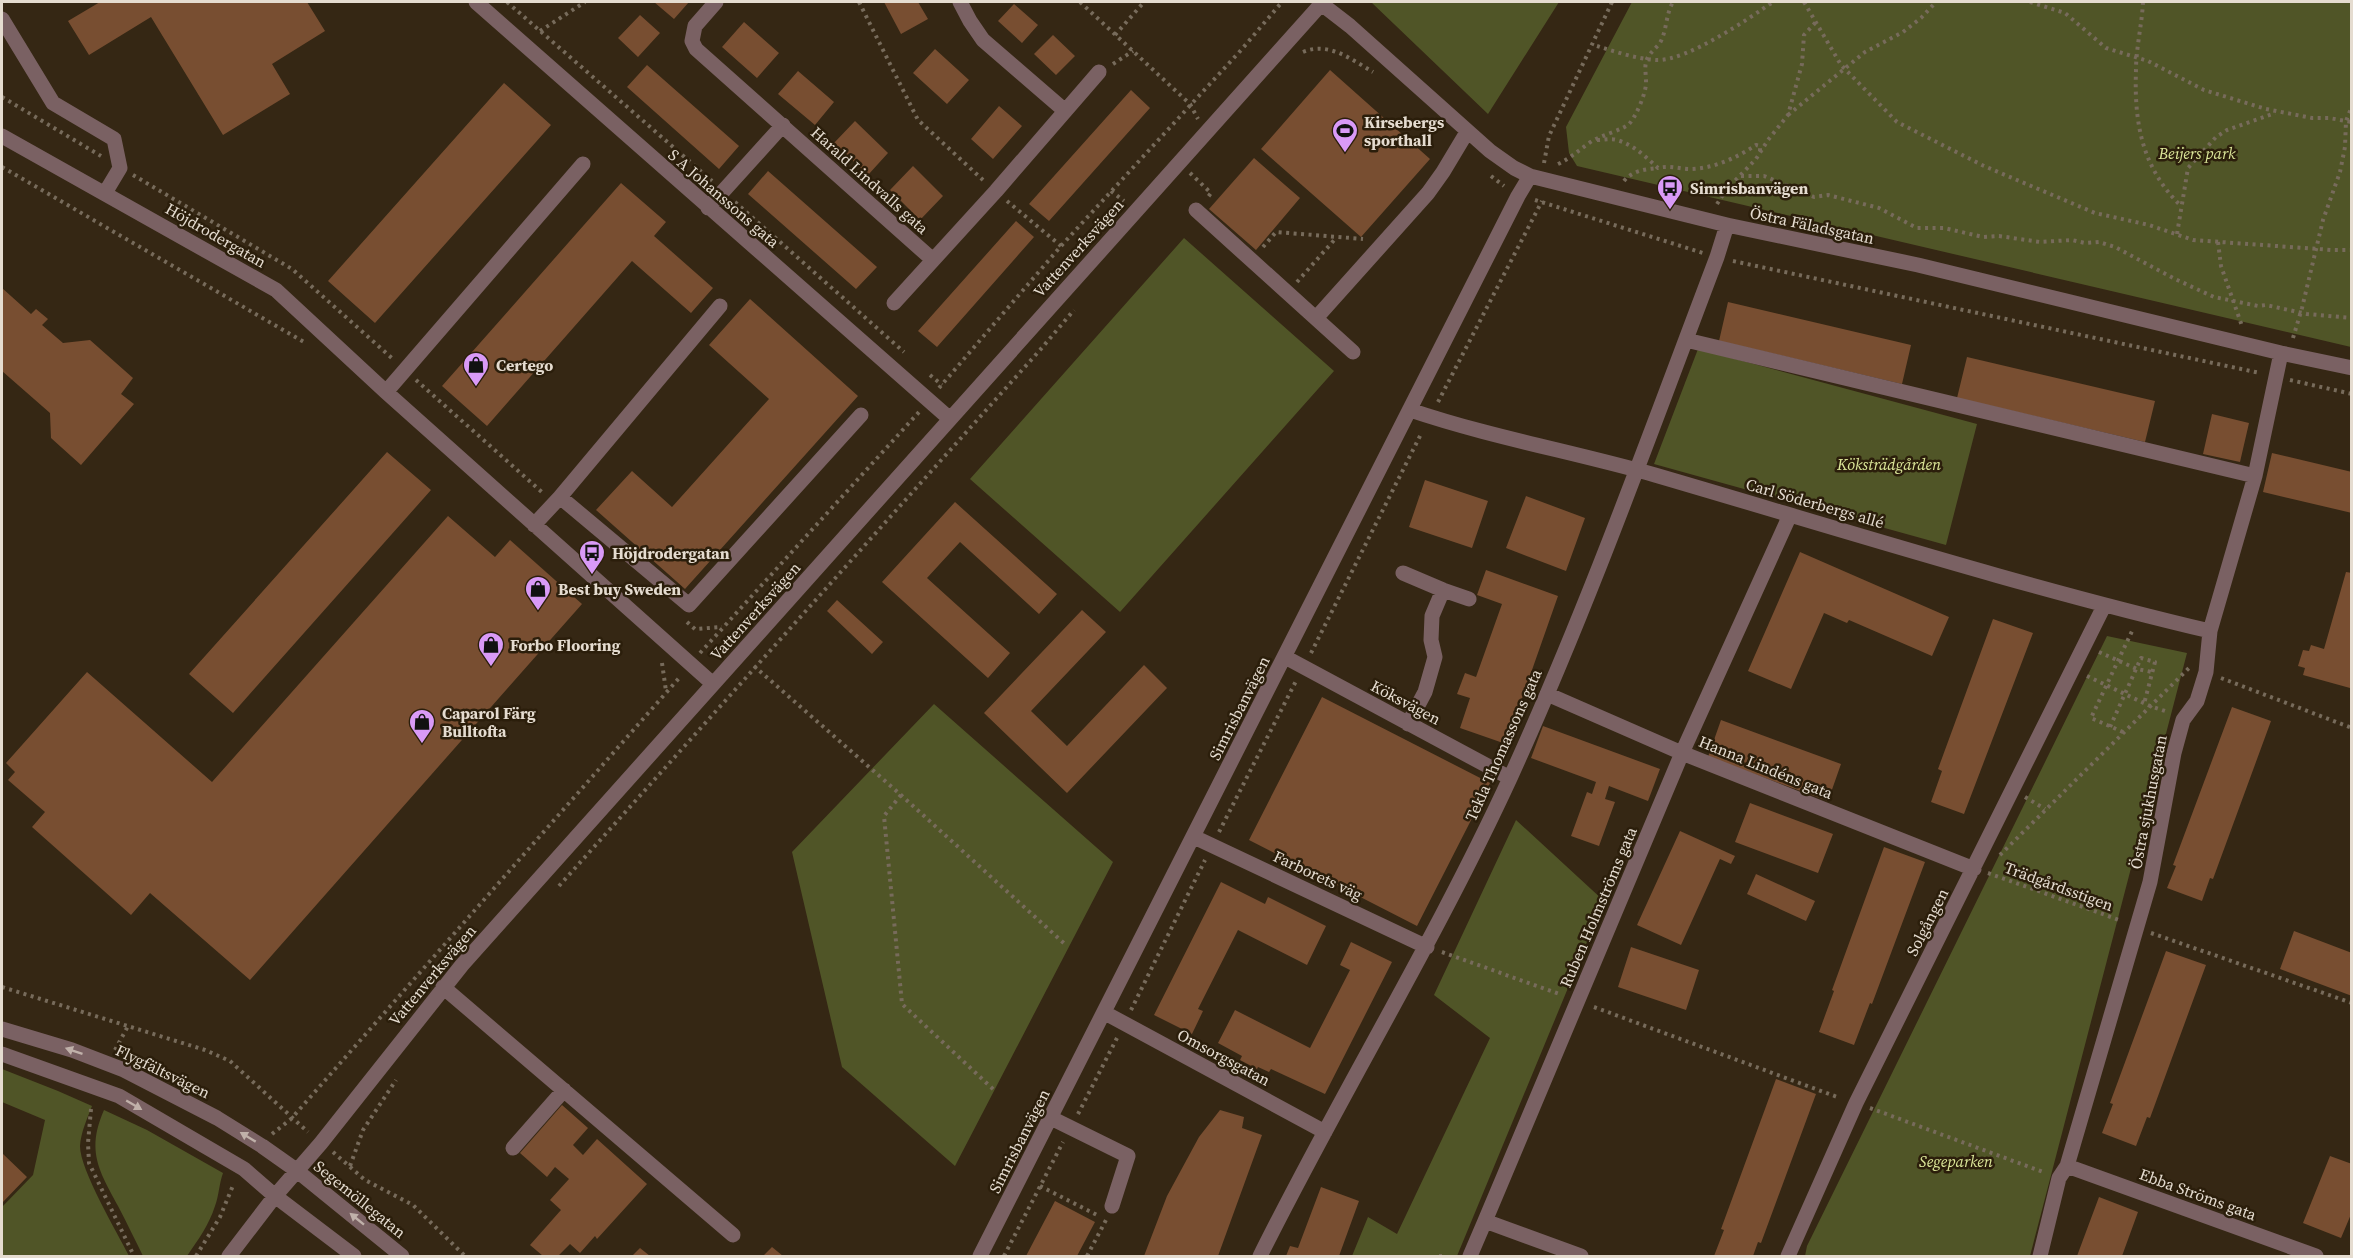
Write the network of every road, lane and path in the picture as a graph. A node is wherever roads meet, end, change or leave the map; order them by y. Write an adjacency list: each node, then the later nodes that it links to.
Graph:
1 (476, 2): 60 (street, S A Johanssons gata)
2 (585, 2): 19 (path)
3 (716, 2): 35 (street, Harald Lindvalls gata)
4 (859, 2): 53 (path)
5 (960, 2): 31 (street)
6 (1080, 2): 20 (path)
7 (1144, 2): 20 (path)
8 (1282, 2): 29 (path)
9 (1321, 2): 36 (street, Östra Fäladsgatan); 95 (street, Vattenverksvägen)
10 (1611, 2): 47 (path)
11 (1673, 2): 25 (path)
12 (1773, 2): 25 (path)
13 (1804, 2): 18 (path)
14 (1936, 2): 26 (path)
15 (2030, 2): 24 (path)
16 (2144, 2): 24 (path)
17 (2, 19): 54 (street)
18 (1816, 22): 26 (path); 33 (path)
19 (540, 31)
20 (1115, 34): 22 (path)
21 (1597, 46): 25 (path)
22 (1133, 51): 27 (path); 29 (path)
23 (1301, 53): 28 (path)
24 (2138, 57): 32 (path); 59 (path)
25 (1647, 58): 38 (path)
26 (1845, 69): 33 (path); 63 (path)
27 (1099, 72): 31 (street)
28 (1377, 74)
29 (1190, 104): 52 (path)
30 (2352, 106): 34 (path)
31 (1064, 110): 53 (street)
32 (2278, 112): 34 (path); 59 (path)
33 (1788, 115): 39 (path)
34 (2349, 121): 68 (path)
35 (783, 125): 60 (street); 71 (street, Harald Lindvalls gata)
36 (1467, 132): 47 (street, Östra Fäladsgatan); 79 (street)
37 (2, 136): 54 (street, Höjdrodergatan)
38 (1594, 140): 42 (path); 44 (path)
39 (1760, 152): 44 (path); 46 (path)
40 (583, 164): 89 (street)
41 (1197, 164): 49 (path)
42 (1555, 165)
43 (2, 167): 84 (path)
44 (1658, 168): 50 (path)
45 (1491, 176): 55 (path)
46 (1741, 176): 58 (path); 74 (path)
47 (1537, 178): 55 (street, Simrisbanvägen); 57 (path); 62 (street, Östra Fäladsgatan)
48 (1197, 180): 51 (path)
49 (1182, 181)
50 (1624, 182)
51 (1208, 190)
52 (1111, 191): 56 (path); 67 (path)
53 (996, 192): 67 (path); 71 (street)
54 (105, 193): 89 (street, Höjdrodergatan)
55 (1518, 196): 57 (path); 92 (street, Simrisbanvägen)
56 (1125, 202)
57 (1542, 202): 70 (path); 94 (path)
58 (1717, 204)
59 (2181, 206): 63 (path)
60 (708, 208): 91 (street, S A Johanssons gata)
61 (1196, 210): 72 (street)
62 (1727, 225): 70 (street, Tekla Thomassons gata); 86 (street, Östra Fäladsgatan)
63 (2177, 234): 66 (path)
64 (1336, 237): 65 (path); 72 (path); 73 (path)
65 (1363, 239)
66 (2218, 242): 68 (path); 74 (path)
67 (1061, 246): 91 (path)
68 (2315, 249): 69 (path); 78 (path)
69 (2352, 250)
70 (1717, 257): 83 (street, Tekla Thomassons gata); 88 (path)
71 (933, 260): 75 (street)
72 (1252, 260): 73 (street)
73 (1288, 292): 79 (street)
74 (2234, 300): 78 (path); 81 (path)
75 (894, 303)
76 (720, 306): 98 (street)
77 (1078, 306): 114 (path)
78 (2300, 312): 80 (path); 82 (path)
79 (1317, 317): 85 (street)
80 (2352, 318)
81 (2242, 327)
82 (2293, 338)
83 (1686, 340): 96 (street, Tekla Thomassons gata); 97 (street)
84 (310, 345)
85 (1353, 352)
86 (2281, 353): 87 (street, Östra Fäladsgatan); 88 (street, Östra sjukhusgatan)
87 (2352, 368)
88 (2277, 377): 90 (path); 97 (street, Östra sjukhusgatan)
89 (386, 392): 100 (street, Höjdrodergatan)
90 (2352, 394)
91 (929, 401): 95 (street, S A Johanssons gata); 113 (path)
92 (1410, 410): 94 (street, Carl Söderbergs allé); 111 (street, Simrisbanvägen)
93 (861, 415): 98 (street)
94 (1430, 417): 96 (street, Carl Söderbergs allé); 115 (path)
95 (950, 419): 109 (street, Vattenverksvägen)
96 (1636, 470): 99 (street, Carl Söderbergs allé); 123 (street, Tekla Thomassons gata)
97 (2255, 476): 106 (street, Östra sjukhusgatan)
98 (560, 497): 100 (street)
99 (1790, 515): 104 (street, Carl Söderbergs allé); 132 (street, Ruben Holmströms gata)
100 (534, 525): 113 (street, Höjdrodergatan)
101 (1403, 573): 102 (street)
102 (1443, 590): 103 (street); 128 (street)
103 (1469, 599)
104 (2104, 606): 105 (street, Carl Söderbergs allé); 107 (street, Solgången)
105 (2137, 614): 106 (street, Carl Söderbergs allé); 112 (path)
106 (2210, 631): 108 (street, Östra sjukhusgatan)
107 (2085, 645): 112 (path); 116 (street, Solgången)
108 (2208, 649): 119 (street, Östra sjukhusgatan); 126 (path)
109 (740, 654): 114 (path); 120 (street, Vattenverksvägen)
110 (661, 657): 122 (path)
111 (1285, 657): 115 (street, Köksvägen); 135 (street, Simrisbanvägen)
112 (2118, 661): 117 (path); 121 (path)
113 (691, 664): 120 (street, Höjdrodergatan); 122 (path)
114 (756, 667): 134 (path); 140 (path)
115 (1304, 668): 128 (street, Köksvägen); 136 (path)
116 (2073, 669): 121 (path); 139 (street, Solgången)
117 (2137, 669): 118 (path); 118 (path); 124 (path)
118 (2152, 672): 125 (path)
119 (2206, 672): 127 (street, Östra sjukhusgatan); 130 (path)
120 (713, 684): 145 (street, Vattenverksvägen)
121 (2106, 685): 124 (path); 129 (path)
122 (666, 692): 160 (path)
123 (1547, 694): 132 (street, Hanna Lindéns gata); 133 (street, Tekla Thomassons gata)
124 (2125, 694): 125 (path); 129 (path)
125 (2144, 704): 126 (path)
126 (2150, 706): 127 (path); 131 (path)
127 (2186, 717): 141 (street, Östra sjukhusgatan)
128 (1408, 724): 133 (street, Köksvägen)
129 (2110, 727): 131 (path)
130 (2352, 728)
131 (2123, 732): 137 (path)
132 (1682, 753): 139 (street, Hanna Lindéns gata); 146 (street, Ruben Holmströms gata)
133 (1510, 778): 143 (street, Tekla Thomassons gata)
134 (901, 795): 142 (path); 156 (path)
135 (1194, 837): 136 (street, Farborets väg); 148 (street, Simrisbanvägen)
136 (1212, 845): 143 (street, Farborets väg); 149 (path)
137 (1998, 857)
138 (1991, 865): 139 (path)
139 (1979, 870): 141 (path, Trädgårdsstigen); 157 (street, Solgången)
140 (557, 888)
141 (2136, 926): 147 (path, Trädgårdsstigen); 167 (street, Östra sjukhusgatan)
142 (1067, 946)
143 (1427, 947): 146 (path); 162 (street, Tekla Thomassons gata)
144 (2, 987): 150 (path)
145 (444, 987): 155 (street); 163 (street, Vattenverksvägen)
146 (1578, 1001): 157 (path); 171 (street, Ruben Holmströms gata)
147 (2352, 1003)
148 (1105, 1013): 149 (street, Omsorgsgatan); 159 (street, Simrisbanvägen)
149 (1124, 1024): 161 (path); 162 (street, Omsorgsgatan)
150 (128, 1026): 152 (path); 160 (path)
151 (2, 1029): 166 (street, Flygfältsvägen, one-way to 151)
152 (115, 1050)
153 (2, 1054): 169 (street, one-way to 169)
154 (397, 1078): 165 (path)
155 (564, 1090): 164 (street); 172 (street)
156 (994, 1090)
157 (1856, 1103): 167 (path); 184 (street, Solgången)
158 (91, 1109): 173 (path)
159 (1051, 1118): 161 (street); 178 (street, Simrisbanvägen)
160 (291, 1119): 163 (path)
161 (1071, 1127): 168 (path); 170 (street)
162 (1325, 1132): 181 (street, Tekla Thomassons gata)
163 (321, 1143): 165 (path); 166 (street, Vattenverksvägen)
164 (513, 1148)
165 (350, 1166): 177 (path)
166 (296, 1170): 169 (street, Vattenverksvägen); 176 (street, Segemöllegatan, one-way to 166)
167 (2063, 1172): 185 (street, Östra sjukhusgatan); 186 (street, Ebba Ströms gata)
168 (1040, 1186): 170 (path); 179 (path)
169 (275, 1196): 174 (street, Vattenverksvägen); 175 (street)
170 (1109, 1213): 180 (path)
171 (1485, 1221): 182 (street, Ruben Holmströms gata); 183 (street)
172 (733, 1235)
173 (134, 1257)
174 (229, 1257)
175 (354, 1257)
176 (402, 1257)
177 (465, 1257)
178 (980, 1257)
179 (1004, 1257)
180 (1088, 1257)
181 (1260, 1257)
182 (1470, 1257)
183 (1581, 1257)
184 (1788, 1257)
185 (2040, 1257)
186 (2316, 1257)

